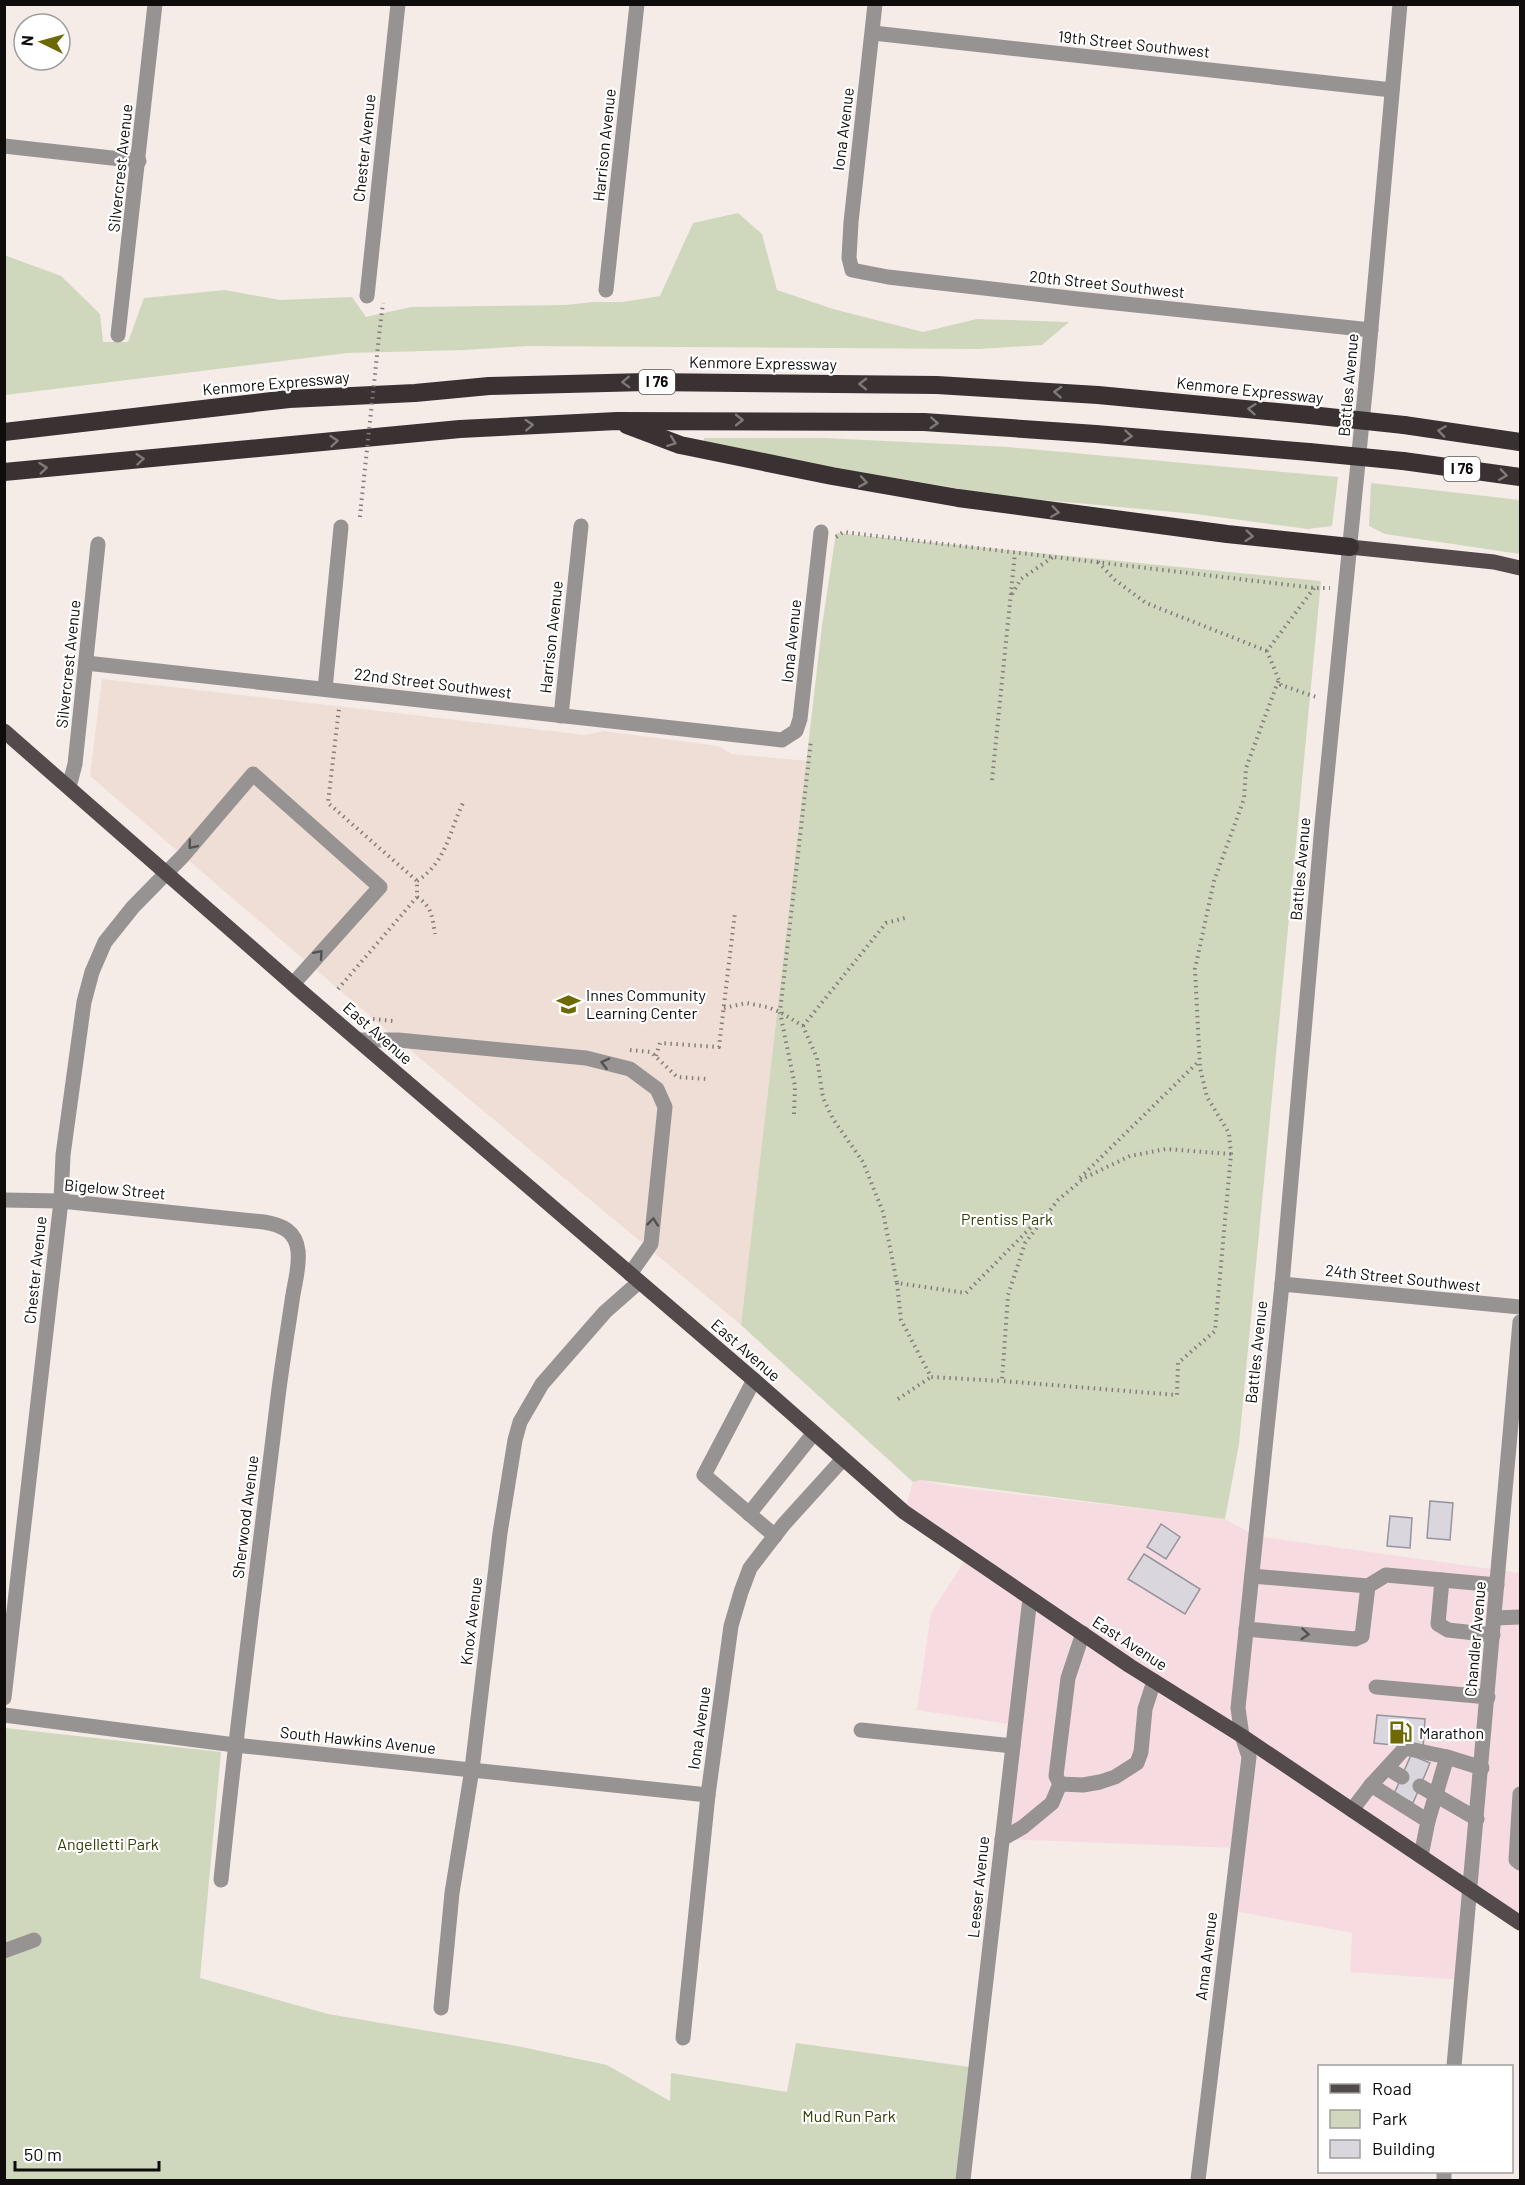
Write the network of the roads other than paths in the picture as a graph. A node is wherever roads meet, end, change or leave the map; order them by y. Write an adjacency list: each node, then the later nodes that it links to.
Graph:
1 (155, 4): 9 (street, Silvercrest Avenue)
2 (398, 4): 12 (street, Chester Avenue)
3 (637, 4): 11 (street, Harrison Avenue)
4 (876, 4): 6 (street, Iona Avenue)
5 (1400, 4): 7 (street, Battles Avenue)
6 (873, 33): 7 (street, 19th Street Southwest); 10 (street, Iona Avenue)
7 (1392, 90): 13 (street, Battles Avenue)
8 (4, 146): 9 (street)
9 (139, 161): 14 (street, Silvercrest Avenue)
10 (849, 258): 13 (street, 20th Street Southwest)
11 (606, 290)
12 (367, 296)
13 (1371, 330): 24 (street, Battles Avenue)
14 (118, 335)
15 (617, 421): 18 (highway, I 76, one-way to 15); 19 (highway, I 76, one-way to 19, bridge); 24 (highway, one-way to 24)
16 (4, 432): 17 (highway, Kenmore Expressway / I 76, one-way to 16, bridge)
17 (1521, 442)
18 (4, 472)
19 (1521, 477)
20 (341, 526): 27 (street)
21 (581, 526): 28 (street, Harrison Avenue)
22 (827, 535): 30 (street, Iona Avenue)
23 (98, 544): 26 (street, Silvercrest Avenue)
24 (1350, 547): 25 (main road); 39 (street, Battles Avenue)
25 (1521, 568)
26 (86, 663): 27 (street, 22nd Street Southwest); 31 (street, Silvercrest Avenue)
27 (325, 689): 28 (street, 22nd Street Southwest)
28 (561, 716): 30 (street, 22nd Street Southwest)
29 (4, 731): 31 (main road, East Avenue)
30 (776, 740)
31 (69, 787): 32 (main road, East Avenue)
32 (168, 874): 33 (main road, East Avenue); 33 (street, Chester Avenue, one-way to 32); 36 (street, Chester Avenue)
33 (293, 984): 34 (main road, East Avenue)
34 (358, 1040): 38 (main road, East Avenue); 38 (street, Knox Avenue, one-way to 34)
35 (4, 1200): 36 (street, Bigelow Street)
36 (61, 1201): 37 (street, Bigelow Street); 60 (street, Chester Avenue)
37 (222, 1218): 64 (street, Sherwood Avenue)
38 (634, 1278): 42 (main road, East Avenue); 69 (street, Knox Avenue)
39 (1282, 1284): 40 (street, 24th Street Southwest); 47 (street, Battles Avenue)
40 (1521, 1307)
41 (1521, 1322): 49 (street, Chandler Avenue)
42 (754, 1380): 43 (main road, East Avenue); 45 (street)
43 (814, 1433): 44 (main road, East Avenue); 45 (street)
44 (843, 1459): 46 (street, Iona Avenue); 51 (main road, East Avenue)
45 (749, 1515): 46 (street)
46 (774, 1536): 76 (street, Iona Avenue)
47 (1252, 1575): 50 (street); 54 (street, Battles Avenue)
48 (1442, 1580): 49 (street); 50 (street); 56 (street)
49 (1497, 1585): 53 (street, Chandler Avenue)
50 (1368, 1586): 54 (street, one-way to 50)
51 (1030, 1598): 55 (main road, East Avenue); 65 (street, Leeser Avenue)
52 (1521, 1617): 53 (street)
53 (1495, 1618): 56 (street, Chandler Avenue)
54 (1246, 1629): 63 (street, Battles Avenue)
55 (1083, 1633): 57 (main road, East Avenue); 71 (street)
56 (1493, 1635): 59 (street, Chandler Avenue)
57 (1154, 1681): 63 (main road, East Avenue); 71 (street)
58 (1376, 1687): 59 (street)
59 (1488, 1697): 68 (street, Chandler Avenue)
60 (4, 1698)
61 (4, 1715): 64 (street, South Hawkins Avenue)
62 (861, 1730): 65 (street)
63 (1242, 1736): 77 (main road, East Avenue); 92 (street, Anna Avenue)
64 (235, 1745): 69 (street, South Hawkins Avenue); 83 (street, Sherwood Avenue)
65 (1012, 1746): 80 (street, Leeser Avenue)
66 (1447, 1757): 67 (street); 68 (street); 74 (street)
67 (1387, 1768): 70 (street); 72 (street)
68 (1482, 1768): 78 (street, Chandler Avenue)
69 (472, 1769): 76 (street, South Hawkins Avenue); 88 (street, Knox Avenue)
70 (1401, 1777)
71 (1060, 1784): 80 (street)
72 (1371, 1785): 77 (street); 79 (street)
73 (1420, 1786): 74 (street)
74 (1435, 1794): 78 (street); 79 (street)
75 (1521, 1794): 82 (street)
76 (708, 1795): 89 (street, Iona Avenue)
77 (1352, 1810): 81 (main road, East Avenue)
78 (1477, 1819): 84 (street, Chandler Avenue)
79 (1428, 1821): 81 (street)
80 (1002, 1839): 91 (street, Leeser Avenue)
81 (1421, 1856): 84 (main road, East Avenue)
82 (1521, 1863)
83 (221, 1880)
84 (1471, 1890): 85 (main road, East Avenue); 90 (street, Chandler Avenue)
85 (1521, 1923)
86 (34, 1940): 87 (street)
87 (4, 1951)
88 (441, 2008)
89 (683, 2038)
90 (1454, 2065)
91 (963, 2181)
92 (1198, 2181)

